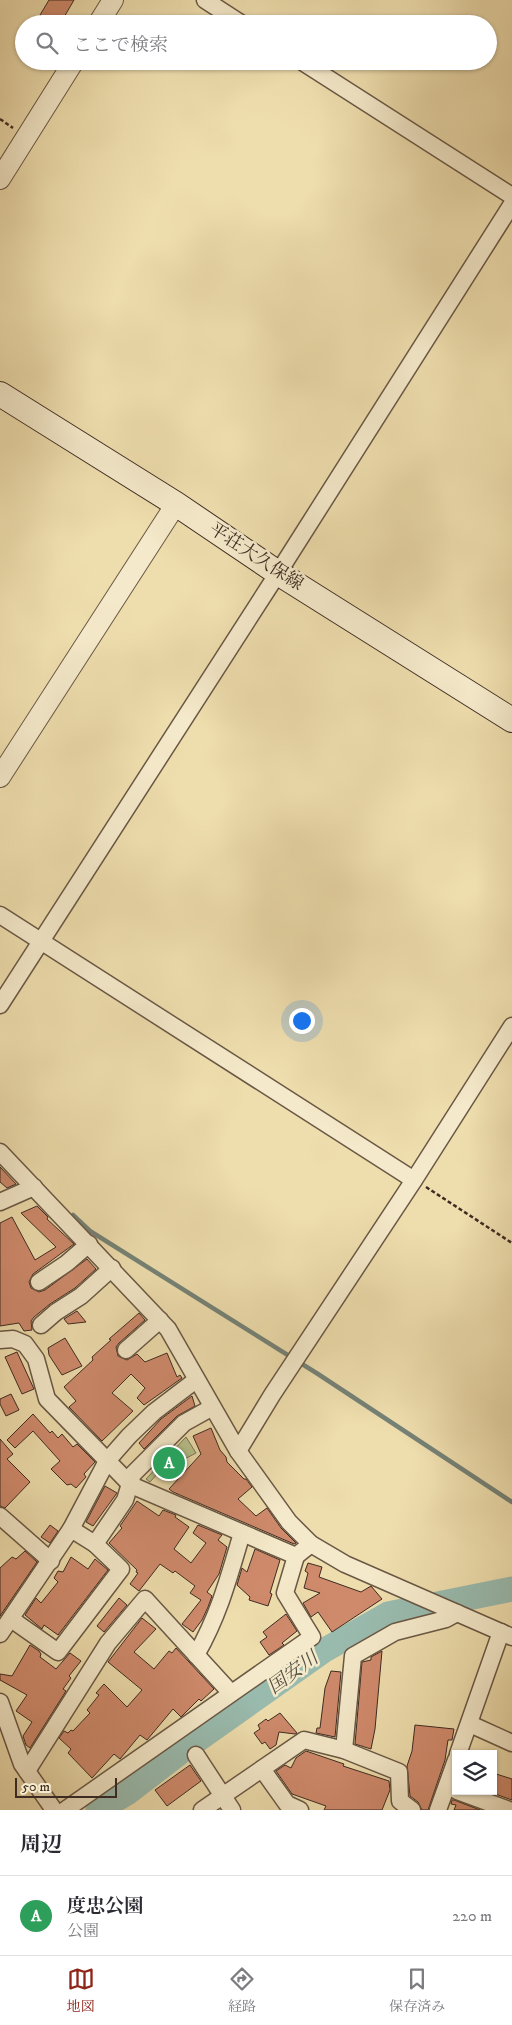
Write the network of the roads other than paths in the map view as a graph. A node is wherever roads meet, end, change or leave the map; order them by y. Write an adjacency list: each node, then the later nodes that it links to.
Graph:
1 (113, 0): 3 (street)
2 (205, 0): 4 (street)
3 (104, 15)
4 (228, 15)
5 (68, 70): 7 (street)
6 (315, 70): 8 (street)
7 (0, 179)
8 (512, 196)
9 (509, 216): 12 (street)
10 (0, 394): 11 (main road, 平荘大久保線)
11 (176, 504): 12 (main road, 平荘大久保線); 14 (street)
12 (278, 573): 13 (main road, 平荘大久保線); 16 (street)
13 (512, 720)
14 (0, 777)
15 (0, 915): 16 (street)
16 (41, 941): 17 (street); 20 (street)
17 (0, 1005)
18 (512, 1026): 20 (street)
19 (0, 1152): 21 (street)
20 (414, 1180): 32 (street)
21 (34, 1187): 22 (street); 23 (street)
22 (0, 1202)
23 (89, 1244): 24 (street); 25 (street)
24 (112, 1268): 26 (street); 27 (street)
25 (38, 1282)
26 (160, 1320): 29 (street); 30 (street)
27 (41, 1325)
28 (0, 1340): 33 (street)
29 (126, 1350)
30 (196, 1380): 31 (street); 33 (street)
31 (211, 1408): 32 (street); 34 (street)
32 (238, 1451): 39 (street)
33 (107, 1461): 34 (street); 36 (street)
34 (131, 1485): 37 (street); 38 (street)
35 (0, 1516): 41 (street)
36 (71, 1529): 38 (street); 41 (street)
37 (242, 1533): 40 (street); 46 (street)
38 (95, 1544): 43 (street)
39 (311, 1544): 40 (street); 42 (street)
40 (296, 1556): 47 (street)
41 (51, 1561): 43 (street)
42 (458, 1613): 45 (street); 51 (street)
43 (10, 1619): 44 (street)
44 (0, 1634)
45 (507, 1635): 49 (street)
46 (196, 1655): 47 (street); 55 (street)
47 (231, 1694): 60 (street)
48 (0, 1702): 55 (street)
49 (470, 1724): 50 (street); 52 (street)
50 (512, 1743)
51 (344, 1750): 54 (street); 64 (street)
52 (460, 1750)
53 (196, 1755): 58 (street)
54 (262, 1769): 58 (street); 63 (street)
55 (27, 1771): 59 (street)
56 (452, 1791): 65 (street)
57 (467, 1795): 66 (street)
58 (223, 1796): 61 (street); 62 (street)
59 (54, 1810)
60 (65, 1810)
61 (202, 1810)
62 (232, 1810)
63 (300, 1810)
64 (412, 1810)
65 (438, 1810)
66 (509, 1810)

